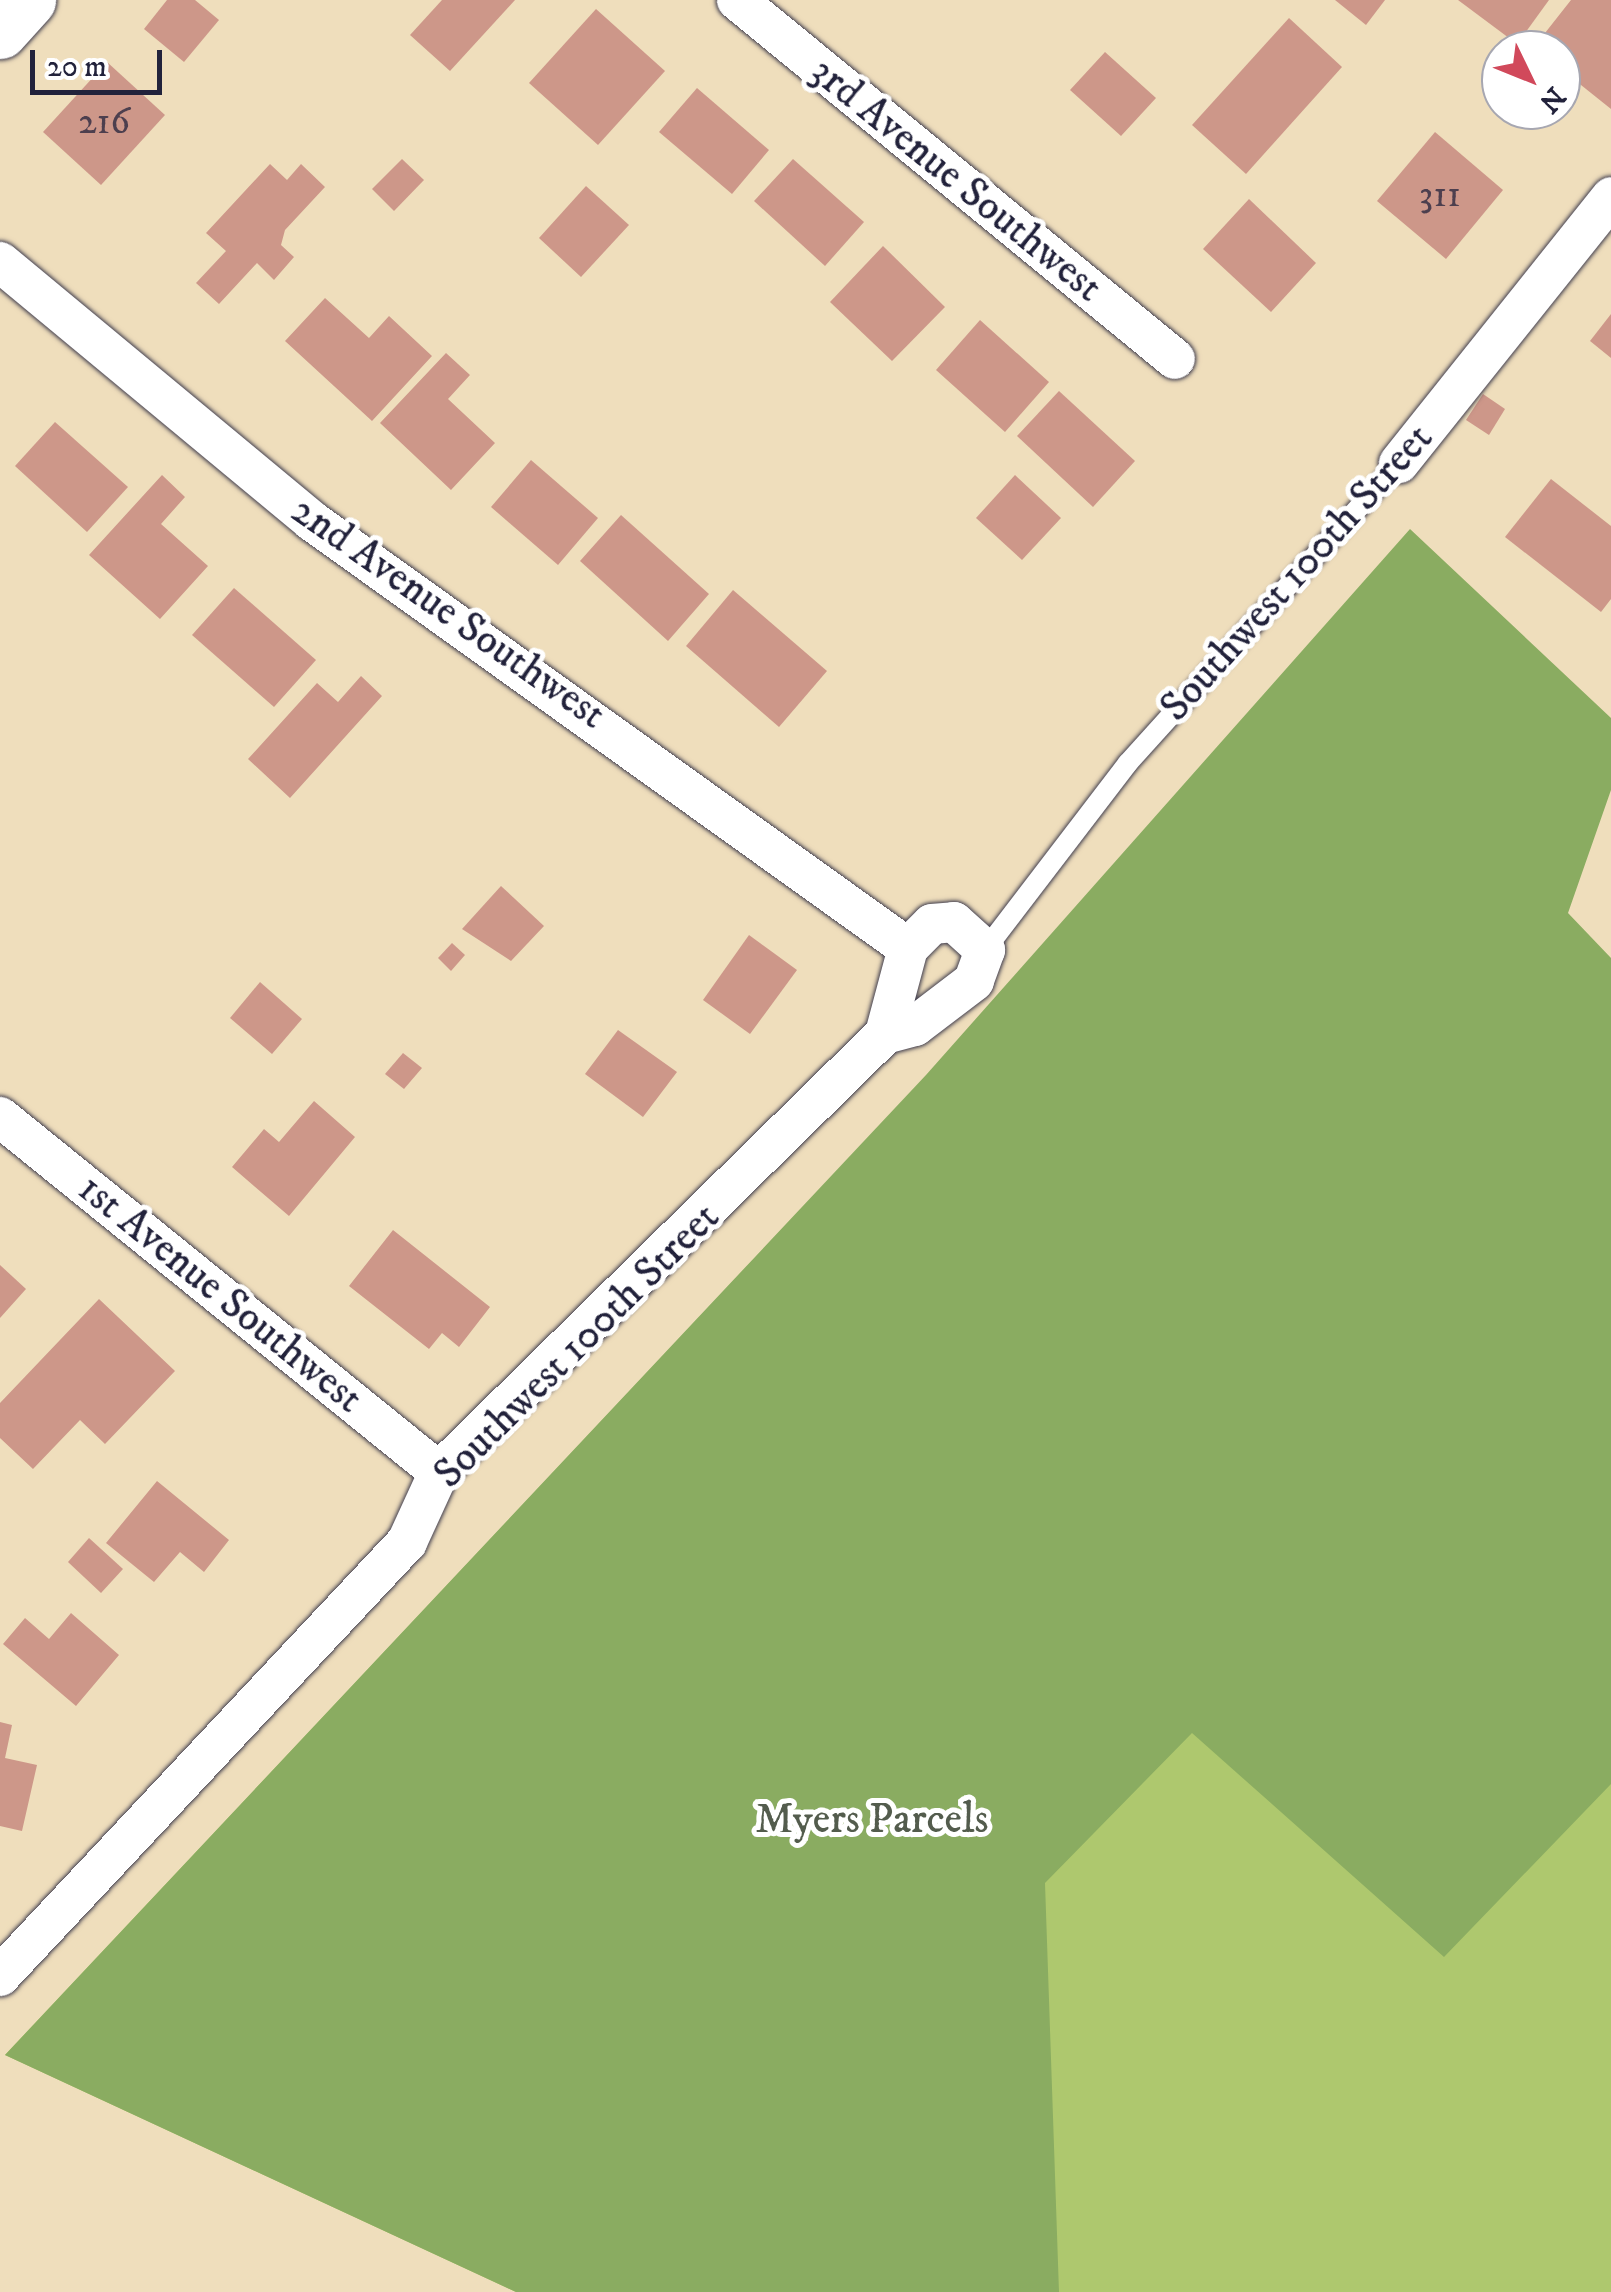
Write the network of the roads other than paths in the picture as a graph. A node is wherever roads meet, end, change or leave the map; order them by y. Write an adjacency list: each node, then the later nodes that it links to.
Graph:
1 (28, 0): 3 (street)
2 (737, 0): 6 (street, 3rd Avenue Southwest)
3 (0, 31)
4 (1611, 198): 7 (street, Southwest 100th Street)
5 (0, 262): 8 (street, 2nd Avenue Southwest)
6 (1175, 360)
7 (1399, 463): 9 (lane, Southwest 100th Street)
8 (908, 948): 9 (street); 10 (street, Southwest 100th Street)
9 (985, 950): 10 (street, Southwest 100th Street)
10 (884, 1034): 12 (street, Southwest 100th Street)
11 (0, 1117): 12 (street, 1st Avenue Southwest)
12 (439, 1472): 13 (street, Southwest 100th Street)
13 (0, 1976)

